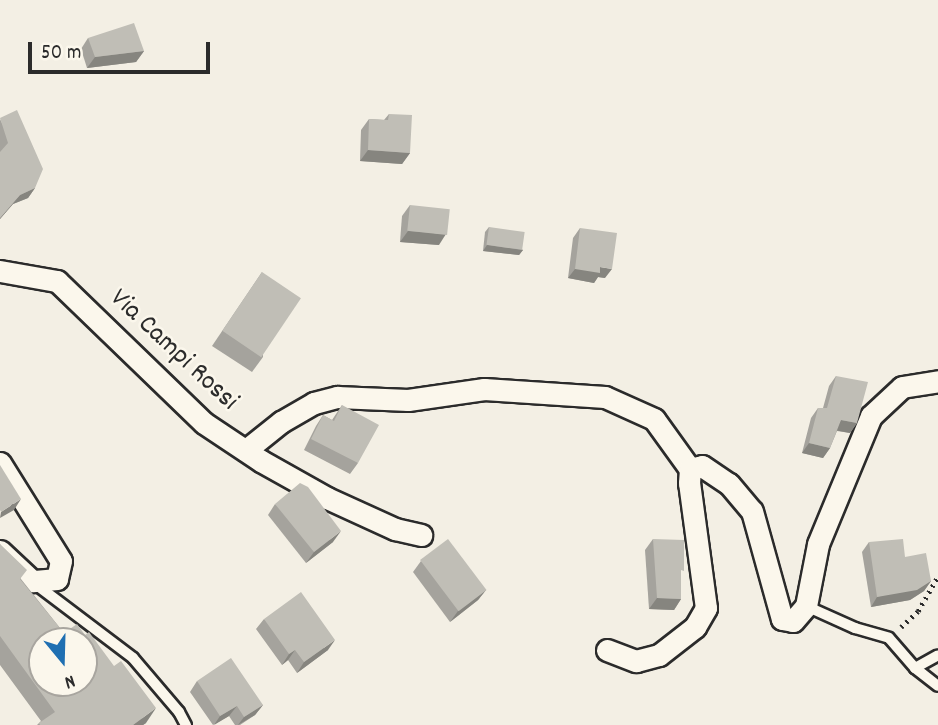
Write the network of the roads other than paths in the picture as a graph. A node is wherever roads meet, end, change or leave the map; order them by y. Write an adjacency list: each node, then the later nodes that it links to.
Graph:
1 (0, 271): 3 (street, Via Campi Rossi)
2 (938, 381): 9 (street)
3 (246, 450): 5 (street); 6 (street, Via Campi Rossi)
4 (0, 463): 8 (street)
5 (690, 469): 9 (street); 10 (street)
6 (421, 535)
7 (0, 551): 8 (street)
8 (32, 581): 14 (lane)
9 (806, 606): 12 (lane)
10 (607, 650)
11 (938, 655): 12 (lane)
12 (915, 668): 13 (lane)
13 (938, 686)
14 (186, 725)

